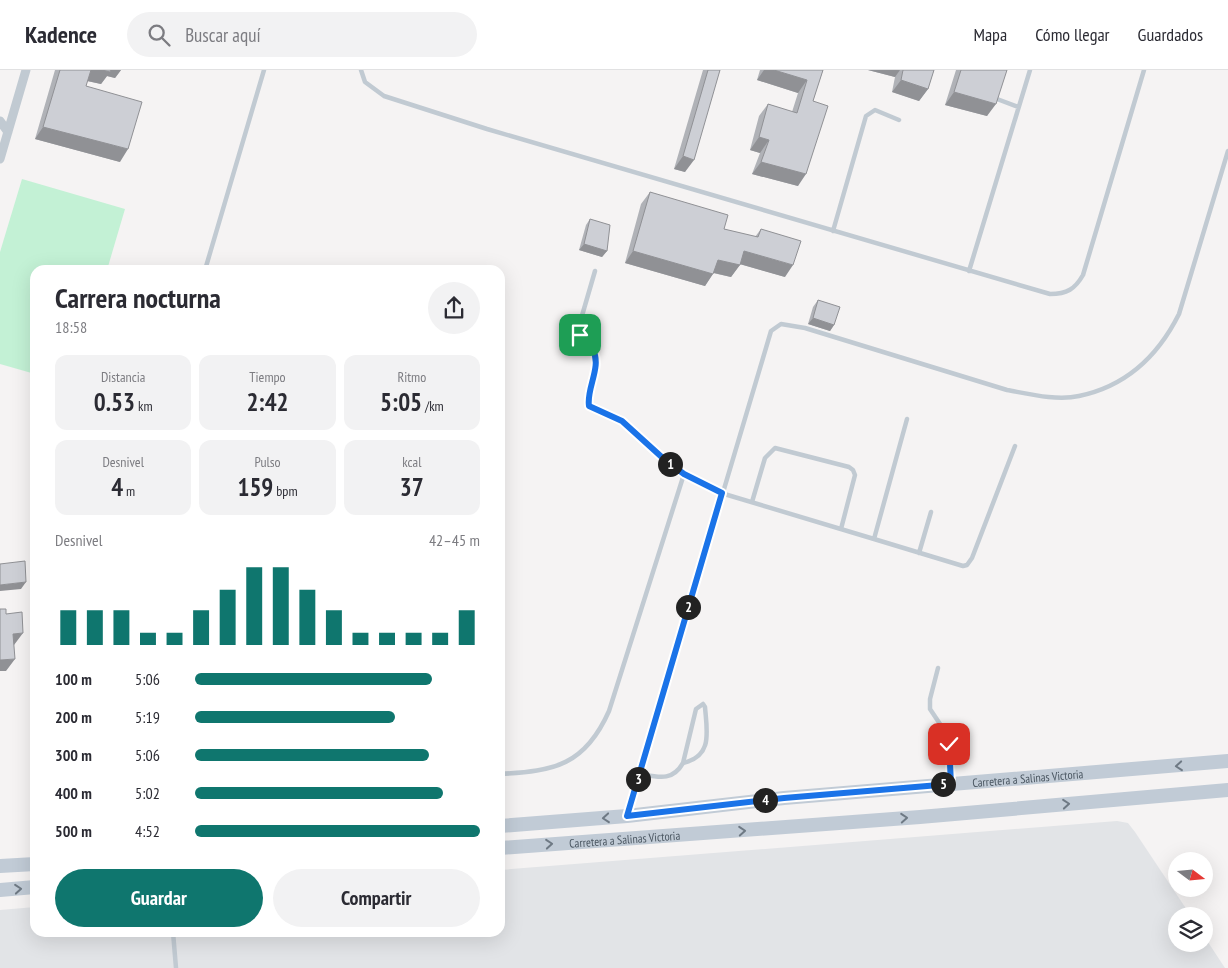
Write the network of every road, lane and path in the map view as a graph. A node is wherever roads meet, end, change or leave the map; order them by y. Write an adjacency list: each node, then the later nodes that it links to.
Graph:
1 (26, 70): 10 (street)
2 (264, 70): 14 (lane)
3 (361, 70): 13 (lane)
4 (1030, 70): 7 (lane)
5 (1144, 70): 16 (lane)
6 (997, 99): 7 (lane)
7 (1018, 107): 16 (lane)
8 (899, 120): 13 (lane)
9 (0, 121): 10 (street)
10 (8, 132): 12 (street)
11 (1228, 151): 20 (lane)
12 (0, 159)
13 (833, 231): 16 (lane)
14 (206, 265)
15 (595, 270): 19 (lane)
16 (969, 272)
17 (907, 419): 24 (lane)
18 (1015, 446): 25 (lane)
19 (684, 474): 20 (lane); 29 (lane)
20 (722, 493): 21 (lane); 30 (lane)
21 (752, 502): 23 (lane); 23 (lane)
22 (931, 512): 25 (lane)
23 (840, 529): 24 (lane)
24 (874, 539): 25 (lane)
25 (919, 553)
26 (938, 668): 31 (lane)
27 (1228, 762): 31 (main road, Carretera a Salinas Victoria, one-way to 31)
28 (684, 763): 28 (lane); 30 (lane)
29 (505, 774)
30 (639, 774): 33 (lane)
31 (951, 784): 33 (main road, Carretera a Salinas Victoria)
32 (1228, 790): 35 (main road, Carretera a Salinas Victoria, one-way to 32)
33 (627, 816): 34 (main road, Carretera a Salinas Victoria, one-way to 34)
34 (505, 826)
35 (505, 848)
36 (30, 864): 37 (main road)
37 (0, 866)
38 (30, 887): 39 (main road, one-way to 38)
39 (0, 890)
40 (173, 937): 41 (lane)
41 (176, 968)

